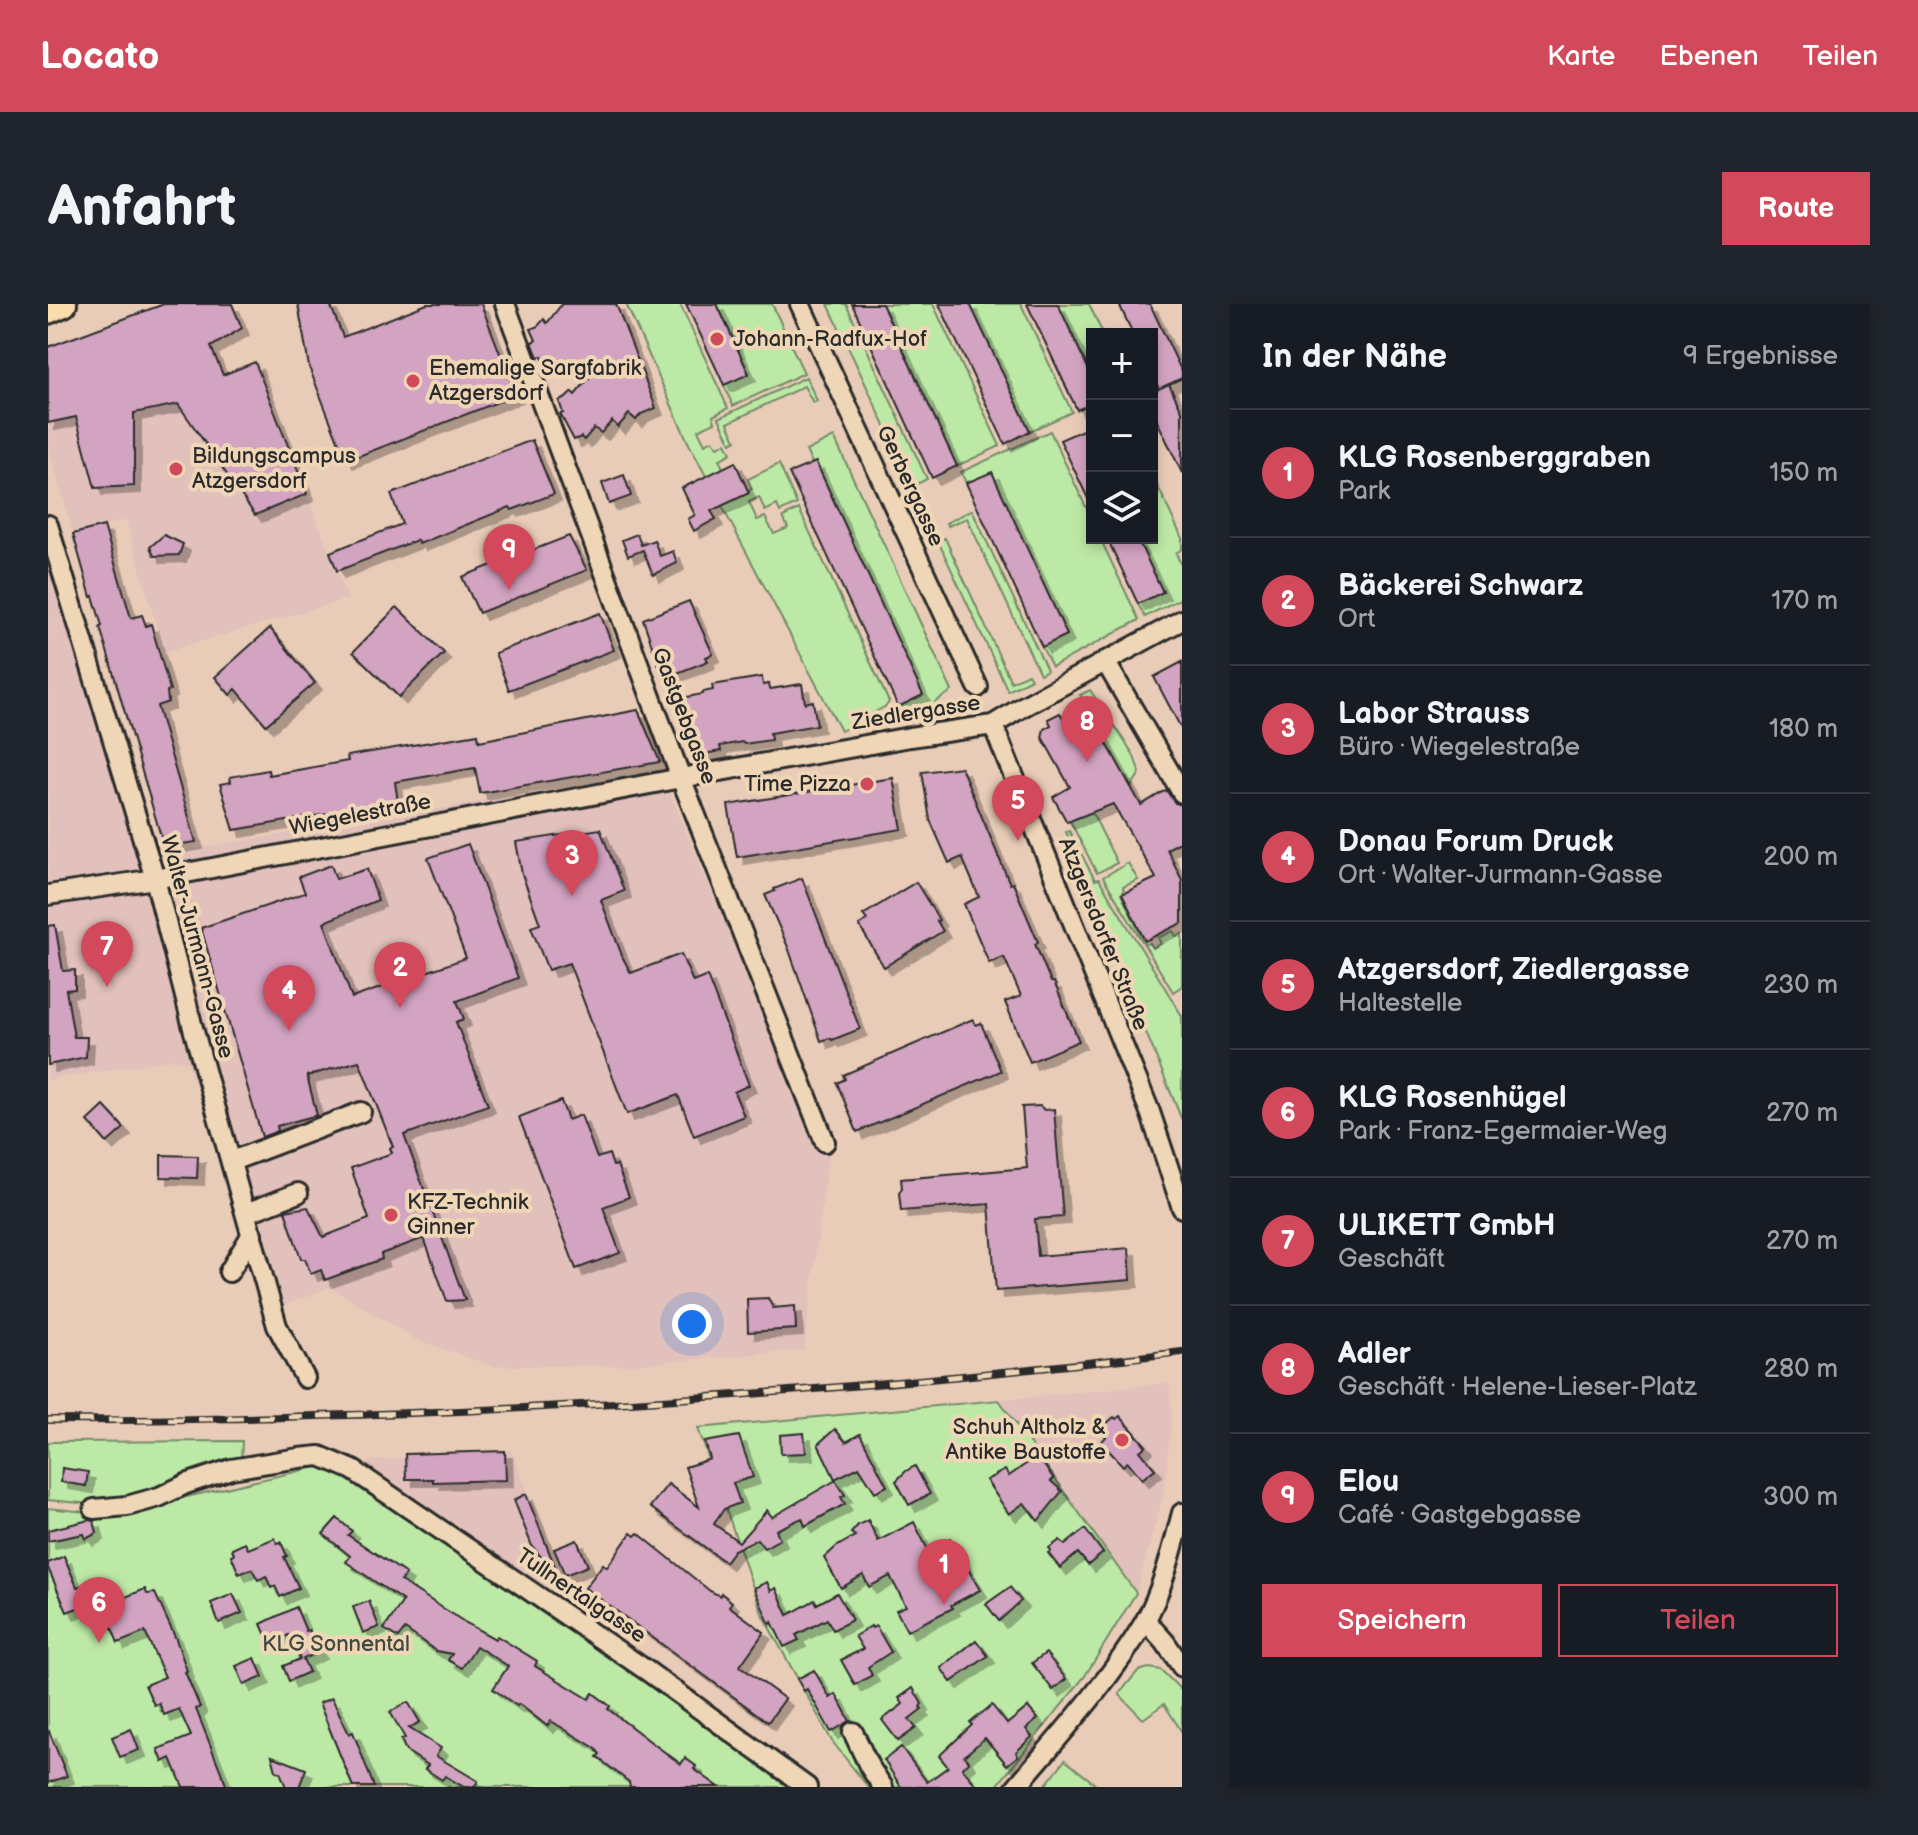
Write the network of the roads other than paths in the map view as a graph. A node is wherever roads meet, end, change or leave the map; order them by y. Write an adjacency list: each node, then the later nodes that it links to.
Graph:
1 (64, 304): 4 (main road)
2 (505, 304): 10 (street, Gastgebgasse)
3 (800, 304): 8 (street, Gerbergasse)
4 (48, 311)
5 (48, 525): 12 (street, Walter-Jurmann-Gasse)
6 (1182, 620): 7 (street, Ziedlergasse)
7 (1105, 661): 9 (street, Ziedlergasse); 11 (street)
8 (978, 687)
9 (993, 725): 10 (street, Ziedlergasse); 18 (street, Atzgersdorfer Straße)
10 (681, 778): 12 (street, Wiegelestraße); 15 (street, Gastgebgasse)
11 (1179, 788)
12 (155, 879): 13 (street, Wiegelestraße); 16 (street, Walter-Jurmann-Gasse)
13 (48, 895)
14 (361, 1112): 16 (street)
15 (825, 1142)
16 (232, 1161): 19 (street, Walter-Jurmann-Gasse)
17 (298, 1193): 19 (street)
18 (1182, 1208)
19 (246, 1213): 20 (street, Walter-Jurmann-Gasse)
20 (252, 1234): 21 (street); 22 (street, Walter-Jurmann-Gasse)
21 (229, 1272)
22 (305, 1378)
23 (94, 1509): 28 (street, Tullnertalgasse)
24 (1182, 1513): 25 (street)
25 (1146, 1621): 26 (street); 30 (street)
26 (1182, 1667)
27 (853, 1732): 29 (street)
28 (807, 1787)
29 (883, 1787)
30 (1016, 1787)

